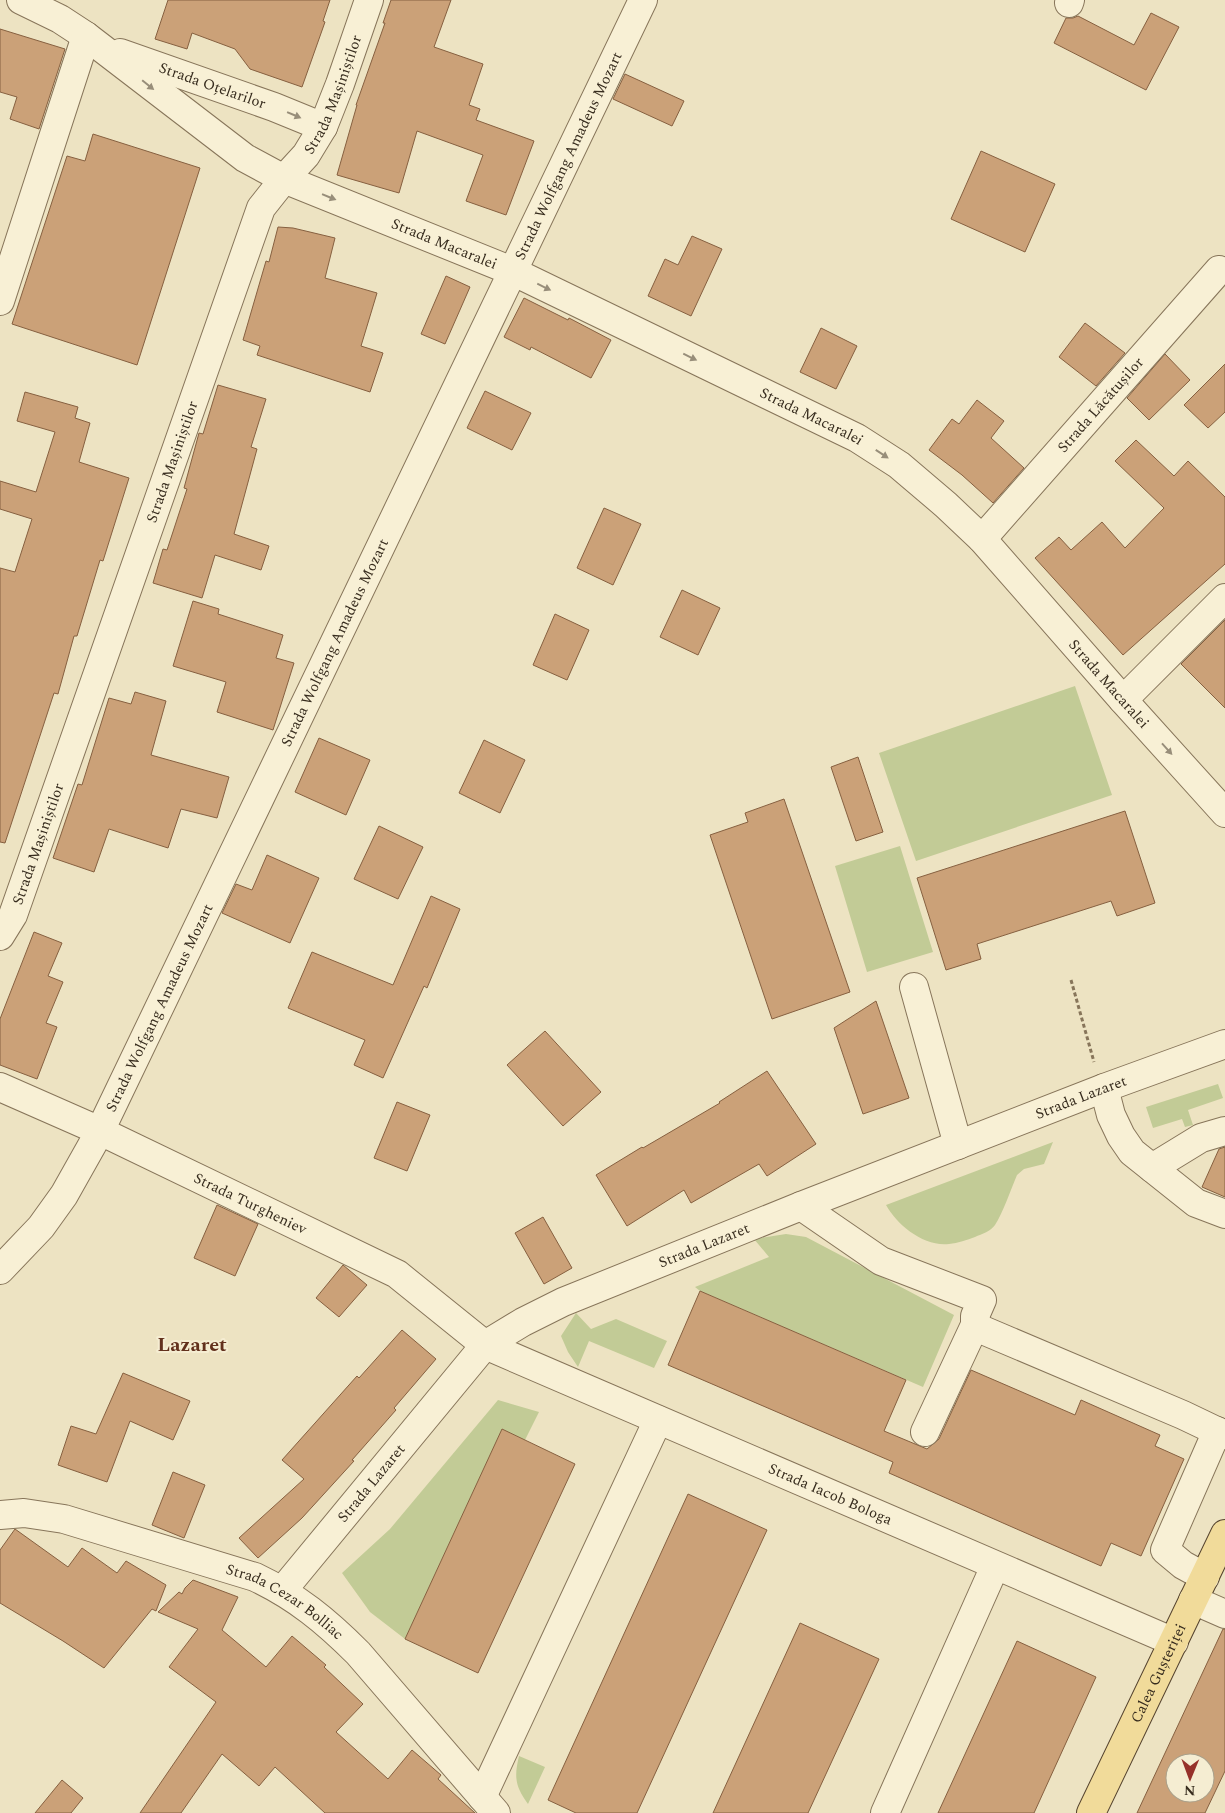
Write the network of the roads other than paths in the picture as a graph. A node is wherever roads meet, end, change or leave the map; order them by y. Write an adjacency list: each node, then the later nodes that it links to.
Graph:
1 (21, 0): 4 (street, Strada Oțelarilor)
2 (368, 0): 5 (street, Strada Mașiniștilor)
3 (643, 0): 8 (street, Strada Wolfgang Amadeus Mozart)
4 (93, 41): 5 (street, Strada Oțelarilor, one-way to 5); 6 (street, Strada Oțelarilor, one-way to 6); 9 (street)
5 (323, 127): 6 (street, Strada Mașiniștilor)
6 (284, 179): 8 (street, Strada Macaralei, one-way to 8); 14 (street, Strada Mașiniștilor)
7 (1219, 270): 10 (street, Strada Lăcătușilor)
8 (512, 271): 10 (street, Strada Macaralei, one-way to 10); 19 (street, Strada Wolfgang Amadeus Mozart)
9 (0, 301)
10 (982, 539): 12 (street, Strada Macaralei)
11 (1225, 598): 12 (street)
12 (1123, 700): 13 (street, Strada Macaralei, one-way to 13)
13 (1225, 813)
14 (0, 936)
15 (914, 987): 21 (street)
16 (1225, 1044): 18 (street, Strada Lazaret)
17 (0, 1087): 19 (street, Strada Turgheniev)
18 (1104, 1088): 21 (street, Strada Lazaret); 22 (street)
19 (100, 1131): 25 (street, Strada Wolfgang Amadeus Mozart); 27 (street, Strada Turgheniev)
20 (1225, 1131): 22 (street)
21 (958, 1145): 23 (street, Strada Lazaret)
22 (1152, 1168): 24 (street)
23 (801, 1206): 26 (street); 27 (street, Strada Lazaret)
24 (1225, 1214)
25 (0, 1270)
26 (975, 1325): 29 (street); 30 (street)
27 (484, 1345): 28 (street, Strada Iacob Bologa); 35 (street, Strada Lazaret)
28 (658, 1420): 33 (street, Strada Iacob Bologa); 38 (street)
29 (925, 1432)
30 (1221, 1433): 34 (street)
31 (0, 1515): 35 (street, Strada Cezar Bolliac)
32 (1225, 1534): 34 (main road, Calea Gușteriței)
33 (995, 1566): 37 (street, Strada Iacob Bologa); 39 (street)
34 (1199, 1589): 36 (street); 37 (main road, Calea Gușteriței)
35 (282, 1591): 38 (street, Strada Cezar Bolliac)
36 (1225, 1614)
37 (1174, 1642): 40 (main road, Calea Gușteriței)
38 (489, 1805)
39 (884, 1813)
40 (1092, 1813)

